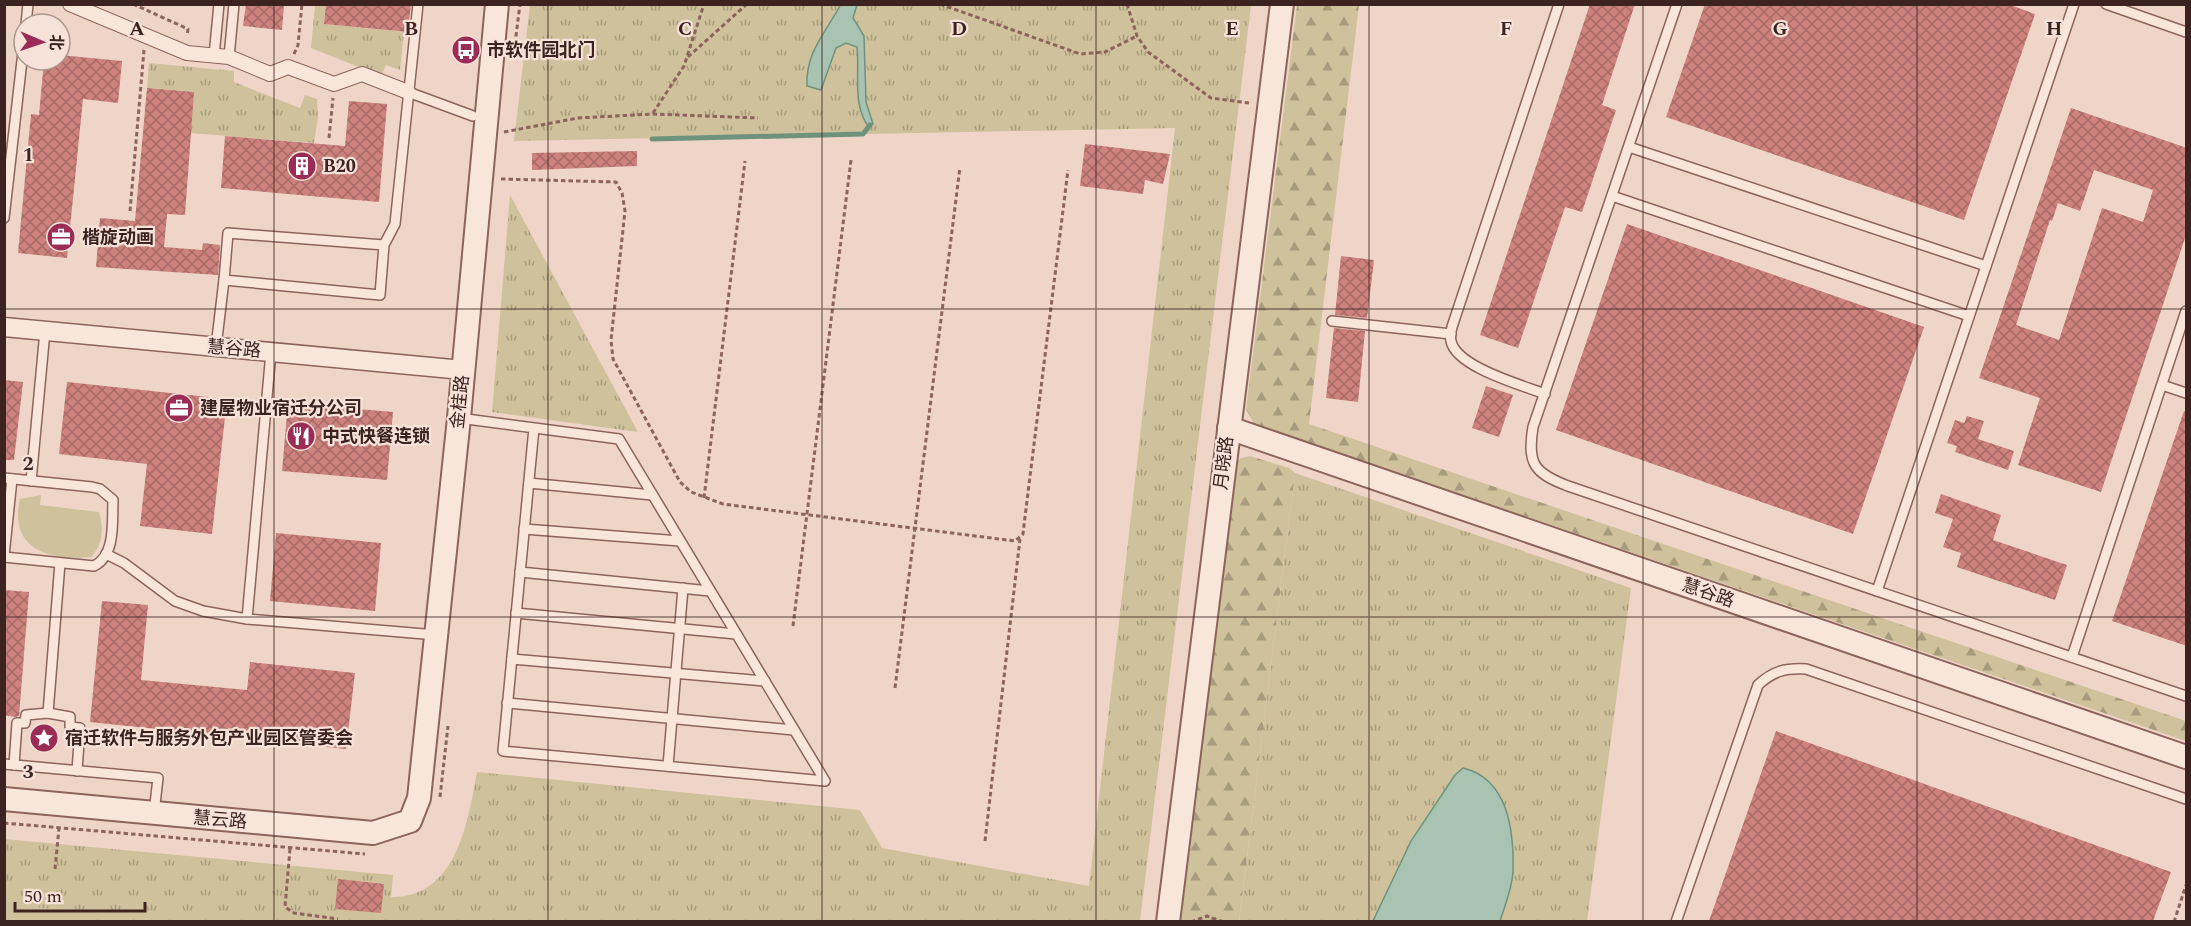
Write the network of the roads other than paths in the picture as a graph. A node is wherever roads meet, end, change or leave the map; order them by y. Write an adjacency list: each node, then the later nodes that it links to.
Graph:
1 (70, 4): 13 (street)
2 (219, 4): 13 (lane)
3 (234, 4): 14 (lane)
4 (418, 4): 16 (lane)
5 (484, 4): 17 (street, 金桂路)
6 (497, 4): 33 (street, 金桂路)
7 (1282, 4): 39 (street, 月晓路)
8 (1558, 4): 29 (lane)
9 (1677, 4): 18 (lane)
10 (2074, 4): 22 (lane)
11 (2106, 4): 12 (lane)
12 (2187, 32)
13 (214, 56): 14 (street)
14 (229, 57): 16 (street)
15 (21, 72): 20 (lane)
16 (408, 92): 17 (lane); 21 (lane)
17 (473, 116): 33 (street, 金桂路)
18 (1629, 147): 19 (lane); 22 (lane)
19 (1612, 196): 25 (lane); 36 (lane)
20 (4, 219)
21 (384, 245): 23 (lane); 23 (lane)
22 (1986, 266): 25 (lane)
23 (224, 280): 31 (lane)
24 (2187, 311): 30 (lane)
25 (1969, 316): 52 (lane)
26 (1332, 321): 29 (lane)
27 (4, 327): 28 (street, 慧谷路)
28 (45, 331): 31 (street, 慧谷路); 41 (lane)
29 (1451, 334): 36 (lane)
30 (2183, 334): 34 (lane)
31 (216, 347): 32 (street, 慧谷路)
32 (272, 352): 33 (street, 慧谷路); 54 (lane)
33 (456, 369): 37 (street, 金桂路); 57 (street, 金桂路)
34 (2162, 385): 35 (lane); 58 (lane)
35 (2187, 393)
36 (1545, 394): 52 (lane)
37 (459, 418): 38 (lane); 57 (street, 金桂路)
38 (534, 428): 42 (lane); 43 (lane)
39 (1228, 428): 67 (street, 慧谷路); 75 (street, 月晓路)
40 (8, 478): 41 (lane); 47 (lane)
41 (32, 481): 46 (lane)
42 (529, 483): 43 (lane); 44 (lane)
43 (652, 495): 45 (lane)
44 (524, 529): 45 (lane); 49 (lane)
45 (680, 541): 51 (lane)
46 (106, 554): 48 (lane); 54 (lane)
47 (4, 556): 48 (lane)
48 (60, 563): 64 (lane)
49 (520, 572): 50 (lane); 53 (lane)
50 (682, 588): 51 (lane); 55 (lane)
51 (710, 591): 56 (lane)
52 (1877, 591): 58 (lane)
53 (516, 613): 55 (lane); 59 (lane)
54 (247, 619): 57 (lane)
55 (679, 628): 56 (lane); 60 (lane)
56 (736, 634): 61 (lane)
57 (430, 635): 72 (street, 金桂路)
58 (2072, 657): 62 (lane)
59 (512, 659): 60 (lane); 63 (lane)
60 (675, 673): 61 (lane); 65 (lane)
61 (765, 681): 66 (lane)
62 (2187, 696)
63 (507, 703): 65 (lane); 68 (lane)
64 (48, 712): 69 (lane); 70 (lane)
65 (672, 718): 66 (lane); 68 (lane)
66 (794, 730): 68 (lane)
67 (2187, 757)
68 (668, 766)
69 (8, 771): 70 (lane); 74 (street, 慧云路)
70 (77, 771): 74 (lane)
71 (4, 799): 74 (street, 慧云路)
72 (422, 799): 74 (street, 慧云路)
73 (2187, 799): 76 (lane)
74 (155, 807)
75 (1168, 921)
76 (1676, 921)

